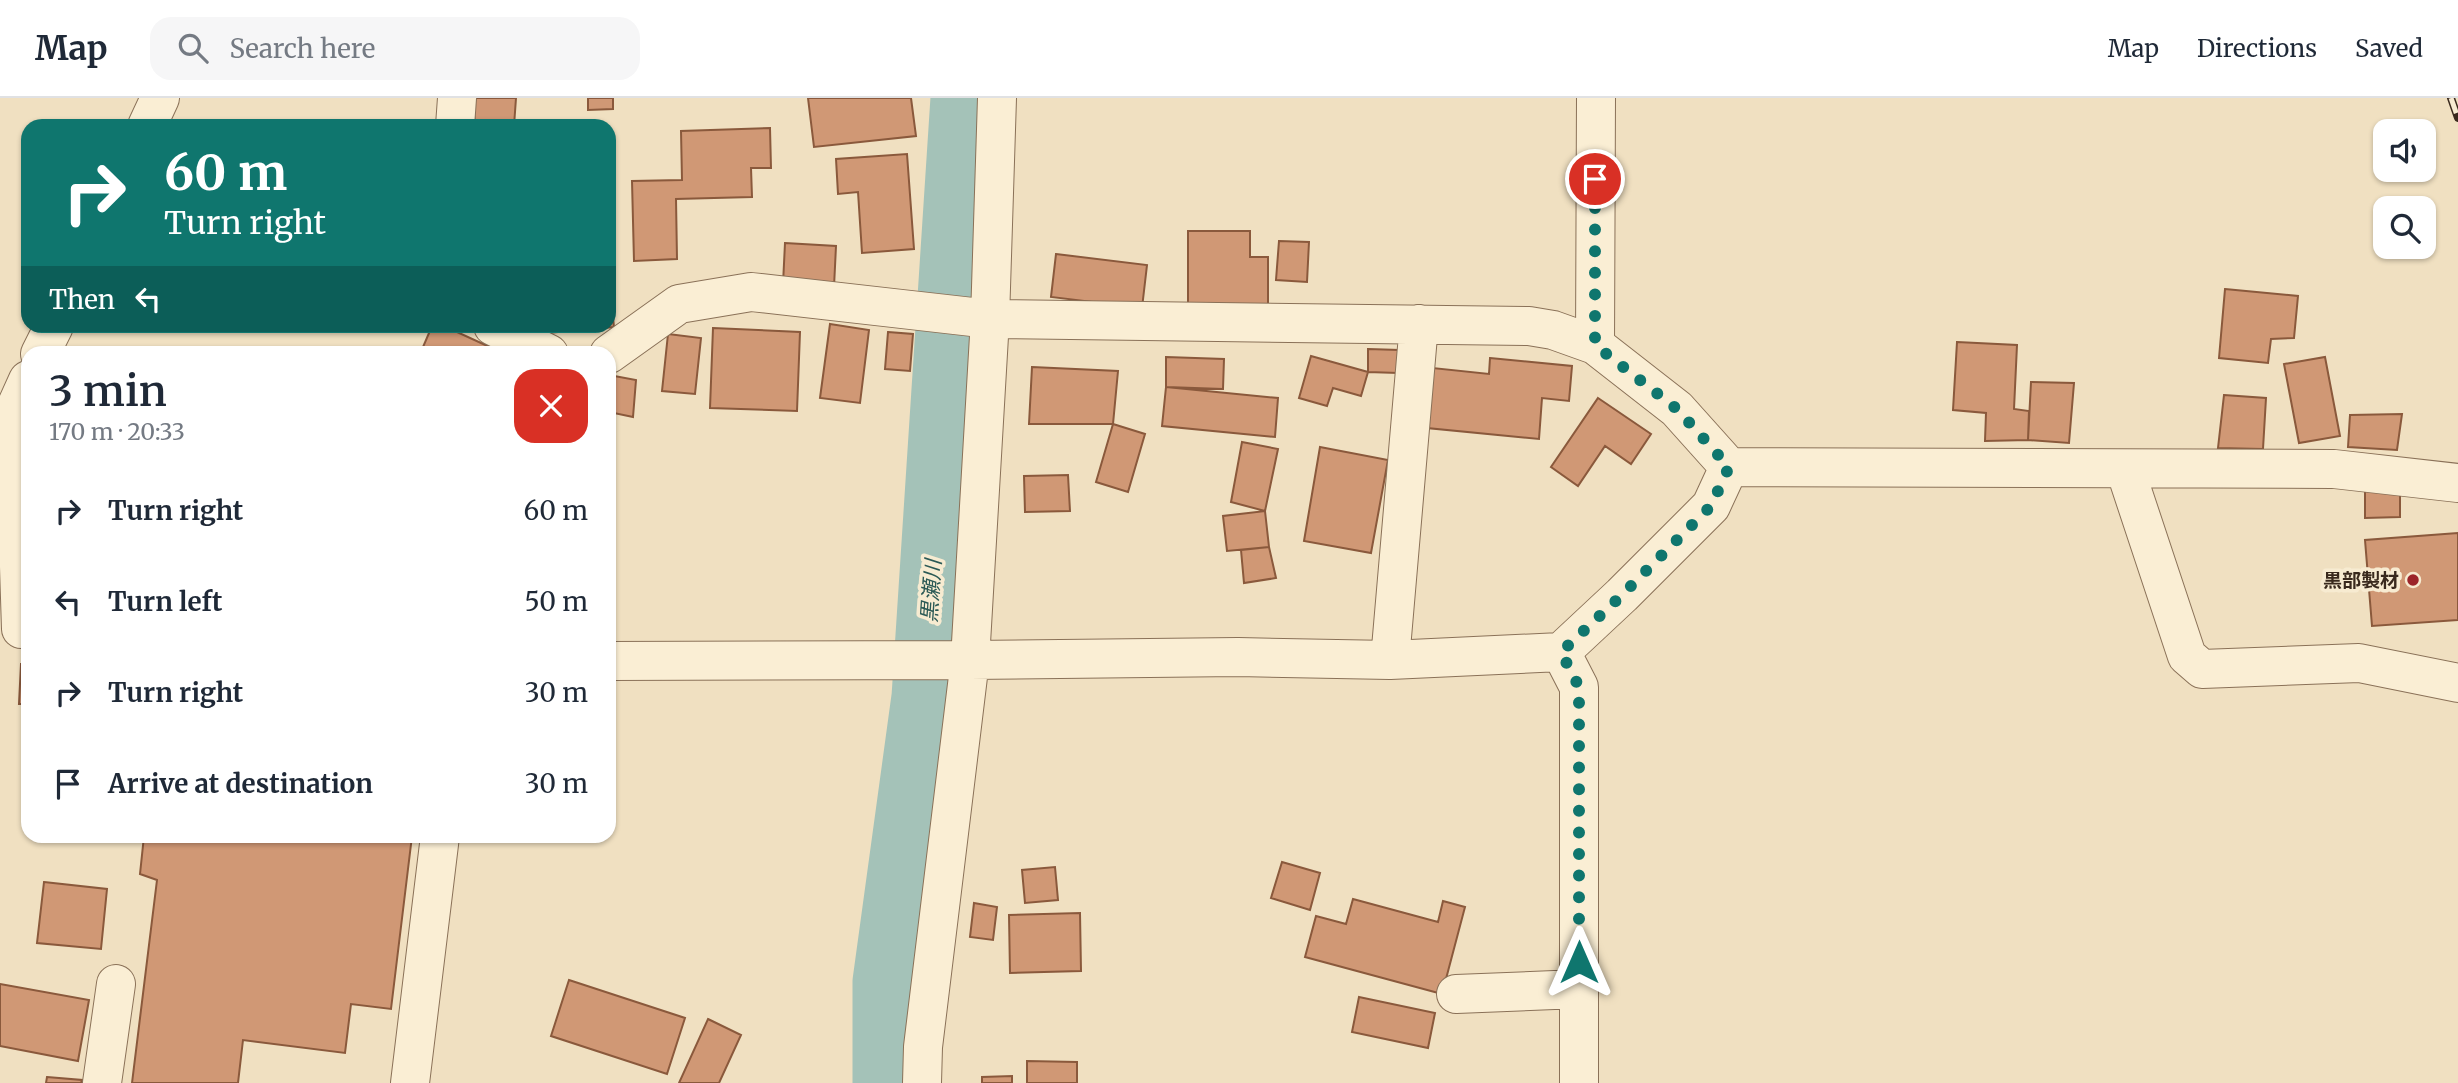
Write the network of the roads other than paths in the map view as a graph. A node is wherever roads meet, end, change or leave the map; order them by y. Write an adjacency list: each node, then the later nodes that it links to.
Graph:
1 (160, 98): 5 (street)
2 (457, 98): 6 (street)
3 (997, 98): 7 (street)
4 (1596, 98): 10 (street)
5 (150, 119)
6 (456, 119)
7 (989, 319): 8 (street); 12 (street); 19 (street)
8 (1419, 324): 10 (street); 20 (street)
9 (507, 333): 11 (street)
10 (1595, 345): 14 (street)
11 (533, 346)
12 (616, 349)
13 (14, 401): 17 (street)
14 (1729, 467): 15 (street); 18 (street)
15 (2125, 469): 16 (street); 22 (street)
16 (2458, 482)
17 (16, 630)
18 (1561, 652): 20 (street); 25 (street)
19 (970, 660): 20 (street); 21 (street); 29 (street)
20 (1390, 660)
21 (616, 661)
22 (2458, 683)
23 (439, 843): 28 (street)
24 (116, 984): 27 (street)
25 (1579, 989): 26 (street); 30 (street)
26 (1456, 994)
27 (102, 1083)
28 (410, 1083)
29 (922, 1083)
30 (1579, 1083)

